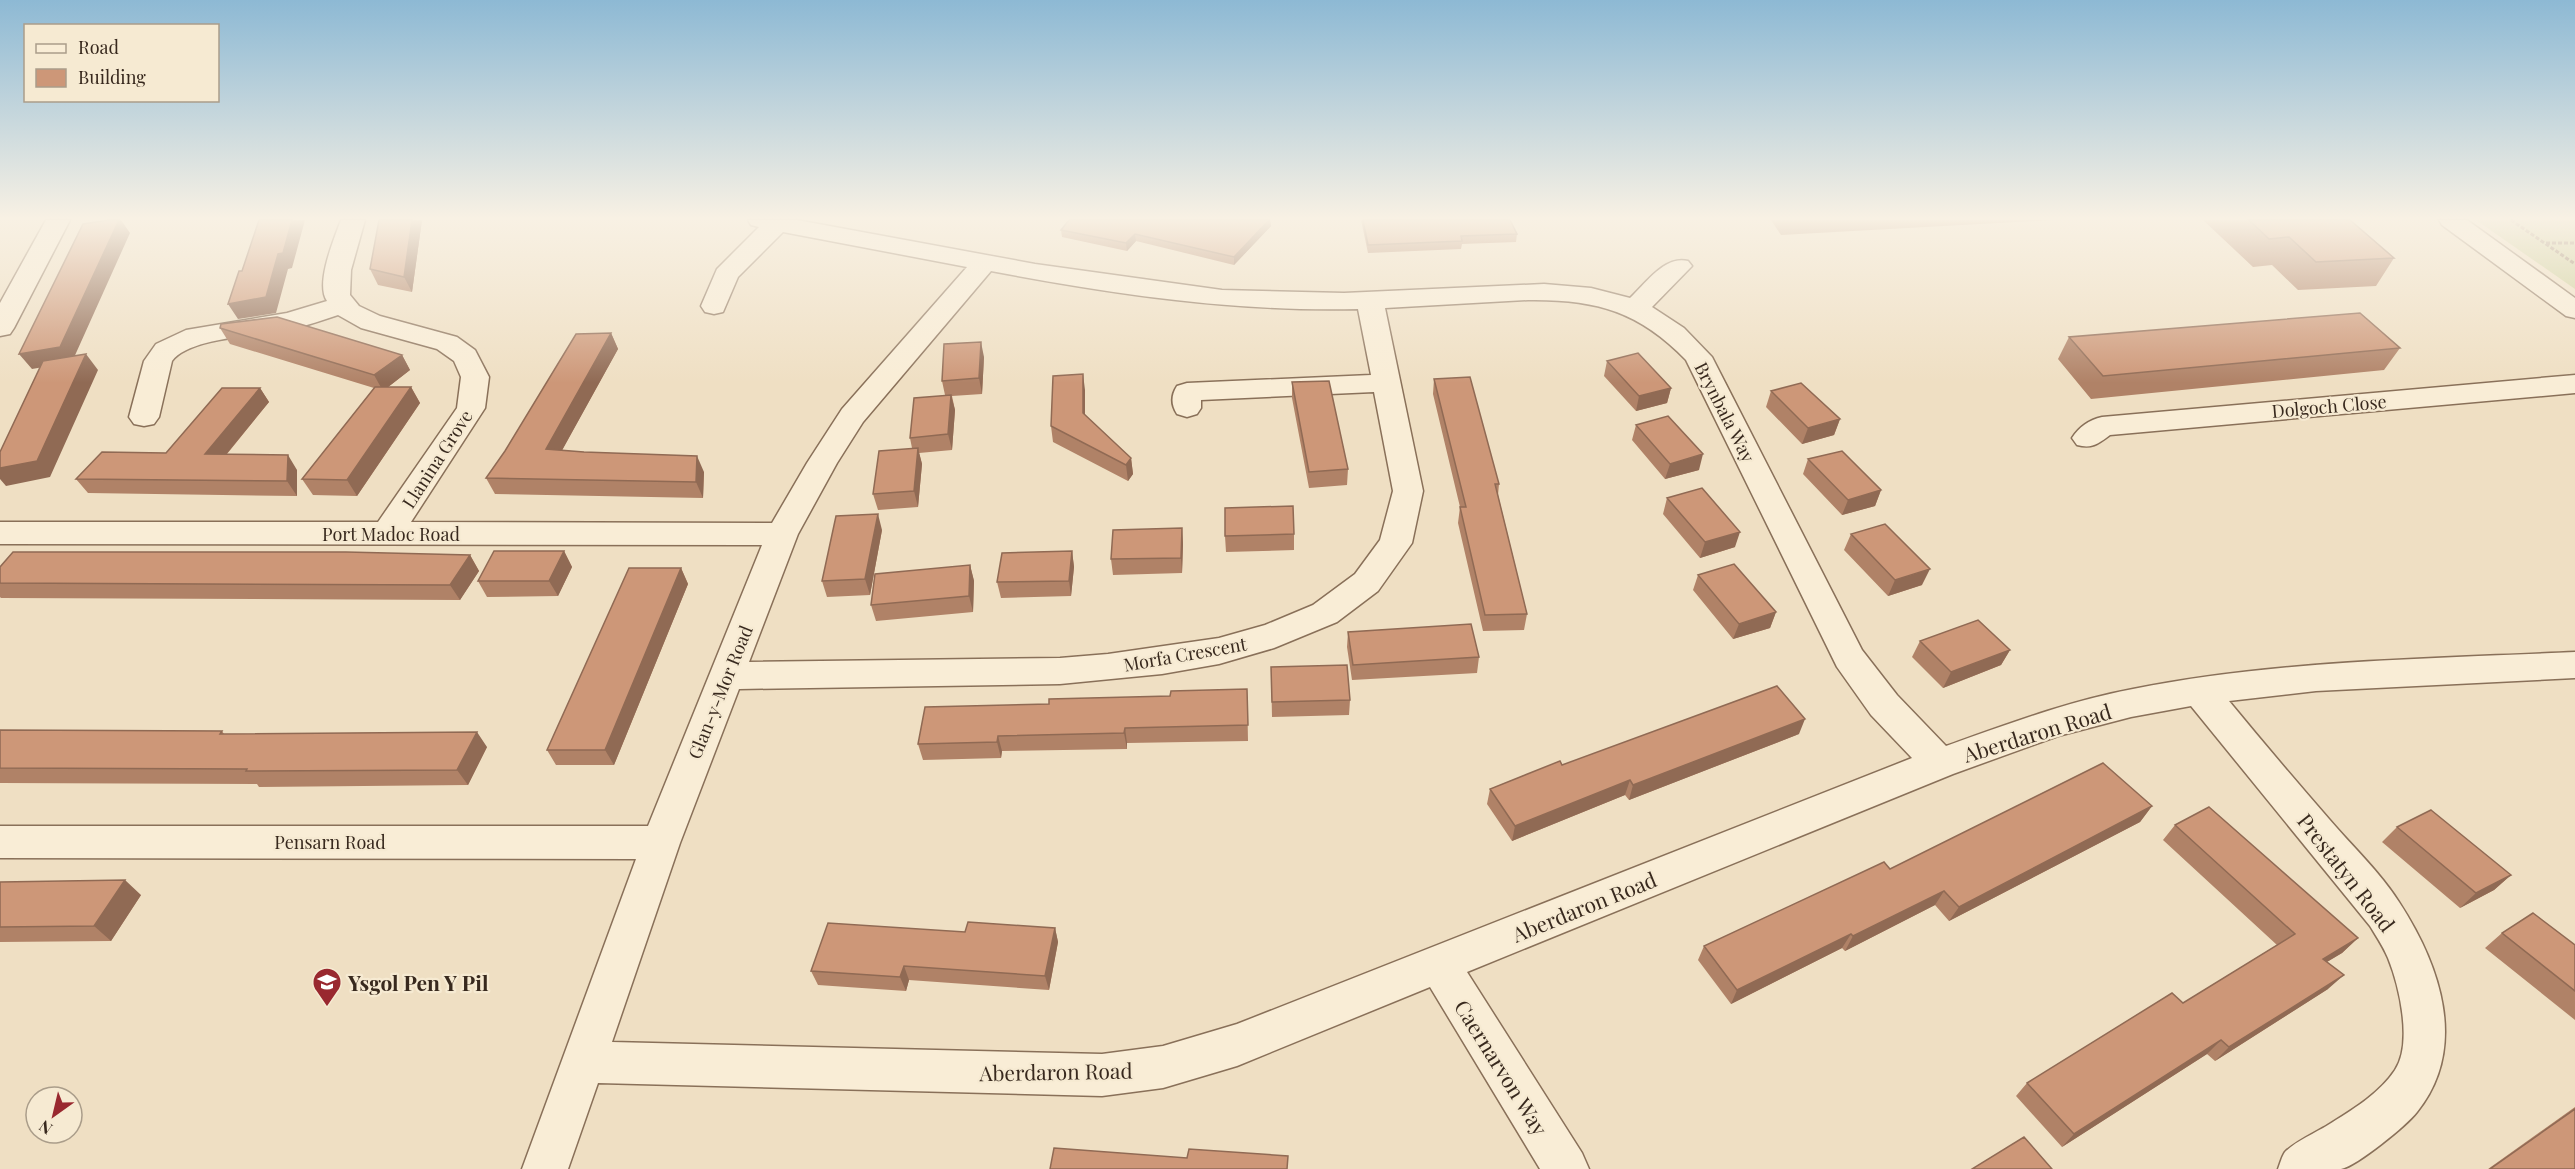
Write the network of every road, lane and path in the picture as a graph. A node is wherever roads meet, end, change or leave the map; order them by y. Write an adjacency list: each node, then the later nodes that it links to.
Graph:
1 (30, 275): 13 (street)
2 (339, 275): 9 (street)
3 (726, 275): 10 (street)
4 (974, 275): 21 (street, Glan-y-Mor Road)
5 (1056, 275): 8 (street, Brynbala Way)
6 (1670, 275): 11 (street)
7 (2526, 275): 12 (street)
8 (1370, 302): 11 (street, Brynbala Way); 14 (street, Morfa Crescent)
9 (343, 305): 17 (street); 20 (street, Llanina Grove)
10 (714, 306)
11 (1634, 309): 25 (street, Brynbala Way)
12 (2575, 310)
13 (3, 317)
14 (1386, 383): 16 (street); 23 (street, Morfa Crescent)
15 (2575, 384): 18 (street, Dolgoch Close)
16 (1187, 408)
17 (144, 417)
18 (2087, 438)
19 (0, 533): 20 (street, Port Madoc Road)
20 (387, 534): 21 (street, Port Madoc Road)
21 (782, 534): 23 (street, Glan-y-Mor Road)
22 (2575, 665): 24 (street, Aberdaron Road)
23 (727, 676): 27 (street, Glan-y-Mor Road)
24 (2199, 691): 25 (street, Aberdaron Road); 32 (street, Prestatyn Road)
25 (1940, 763): 28 (street, Aberdaron Road)
26 (0, 842): 27 (street, Pensarn Road)
27 (661, 843): 29 (street, Glan-y-Mor Road)
28 (1438, 964): 29 (street, Aberdaron Road); 31 (street, Caernarvon Way)
29 (584, 1062): 30 (street, Glan-y-Mor Road)
30 (545, 1169)
31 (1566, 1169)
32 (2301, 1169)

